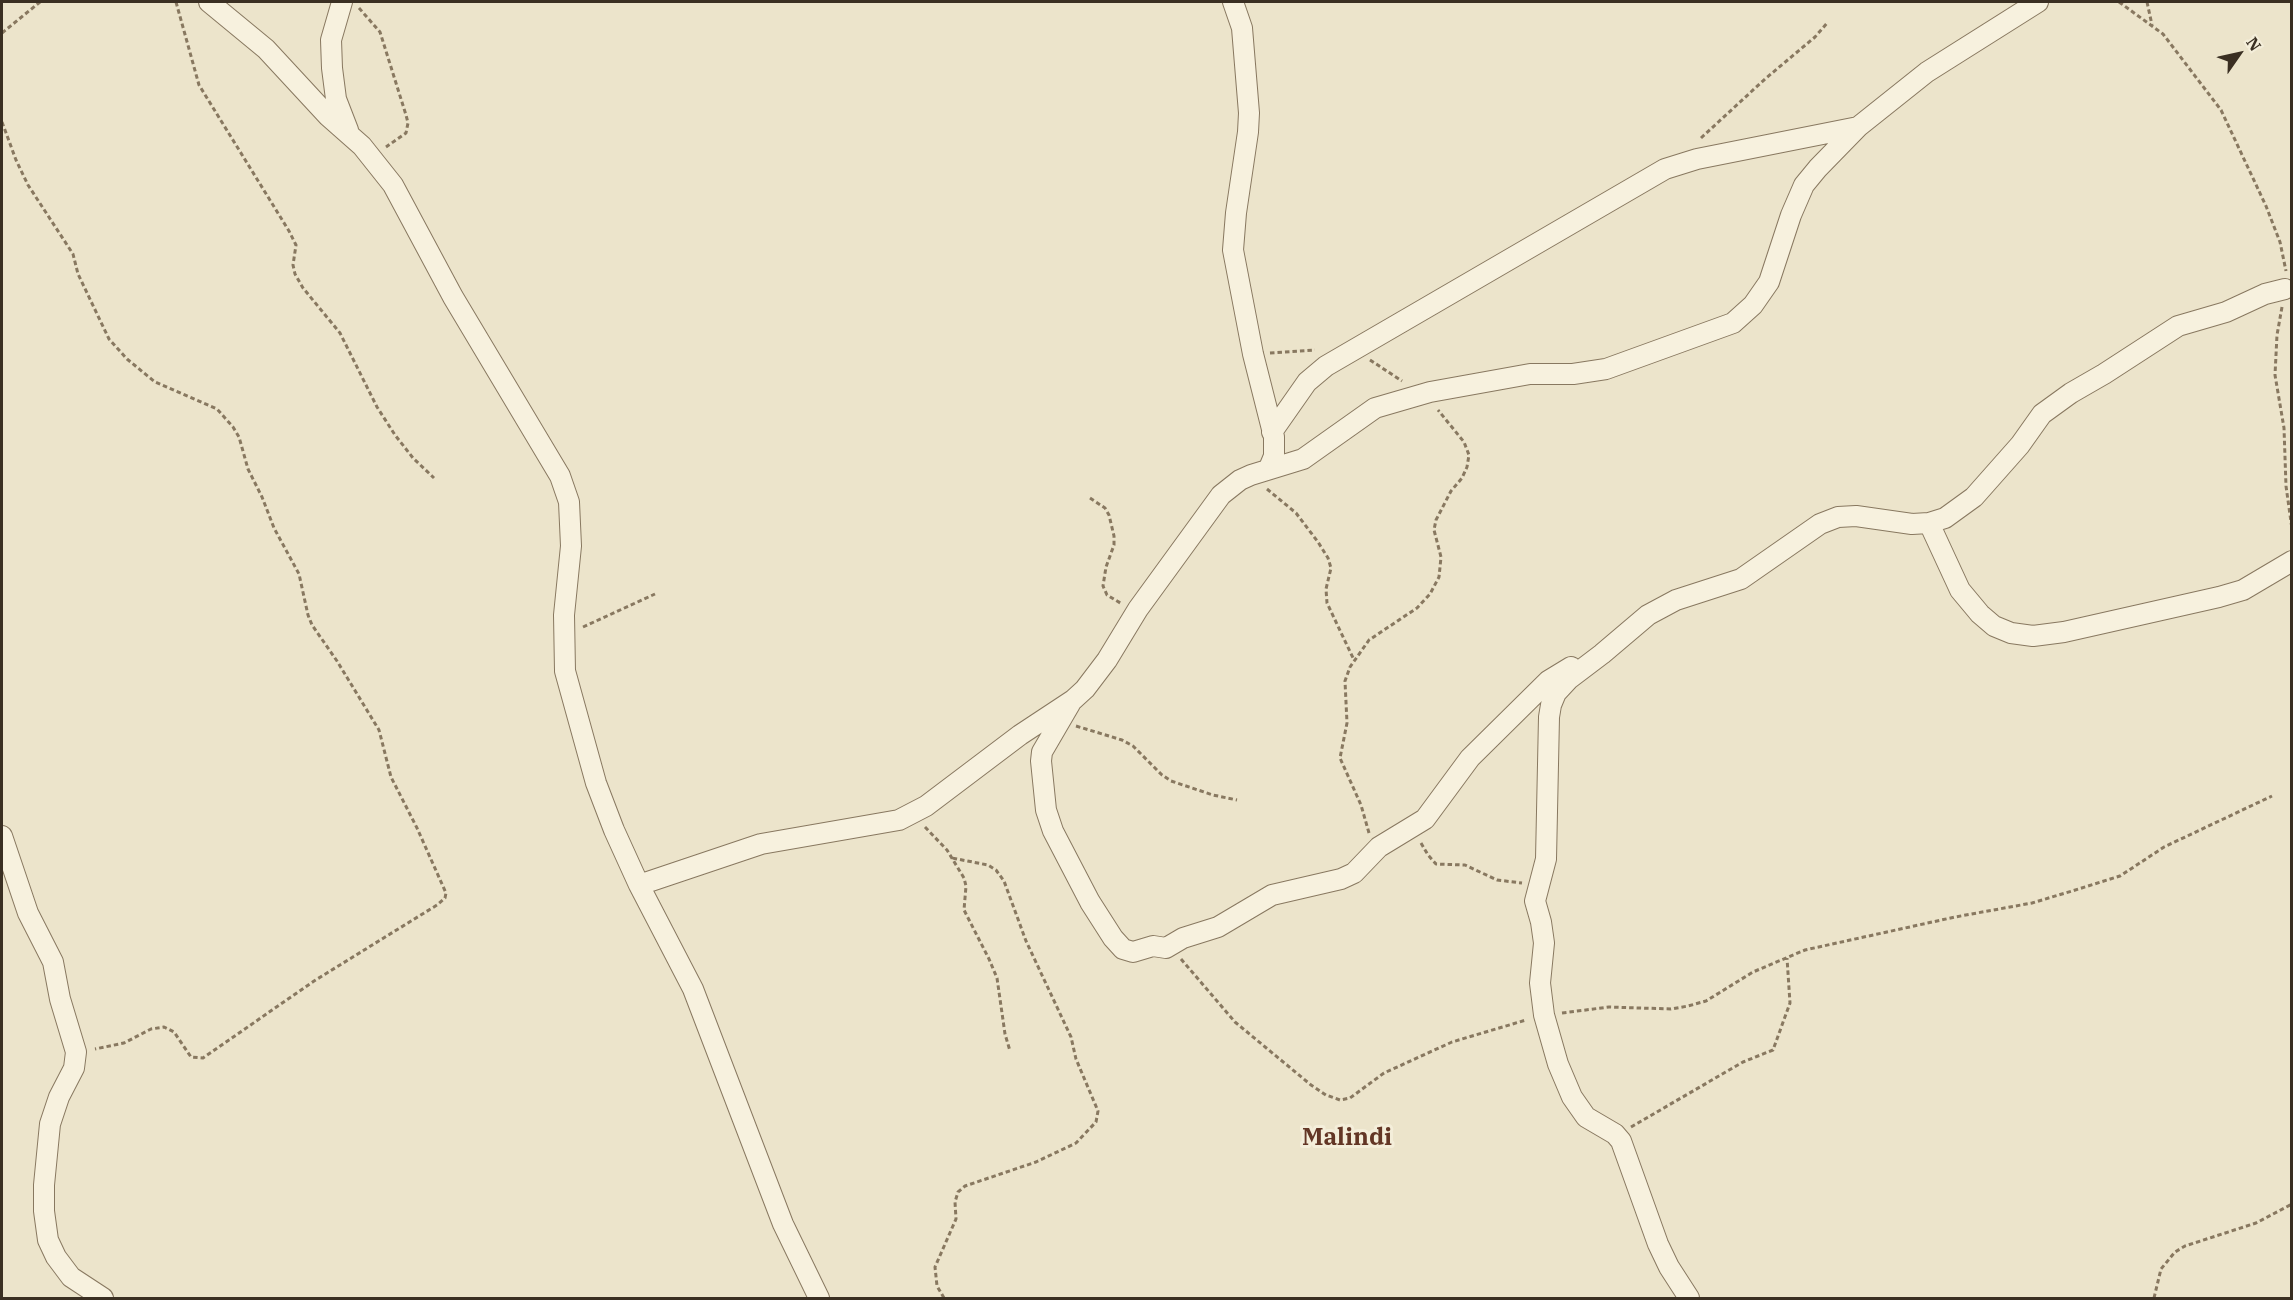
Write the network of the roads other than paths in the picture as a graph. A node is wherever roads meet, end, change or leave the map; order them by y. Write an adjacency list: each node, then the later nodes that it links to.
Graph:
1 (209, 2): 6 (street)
2 (342, 2): 6 (street)
3 (1233, 2): 8 (street)
4 (2038, 2): 5 (street)
5 (1858, 127): 8 (street); 9 (street)
6 (351, 135): 15 (street)
7 (2285, 289): 10 (street)
8 (1272, 432): 9 (street)
9 (1260, 471): 13 (street)
10 (1929, 523): 11 (street); 12 (street)
11 (2292, 561)
12 (1594, 660): 13 (street); 18 (street)
13 (1073, 700): 15 (street)
14 (2, 836): 16 (street)
15 (639, 885): 17 (street)
16 (102, 1299)
17 (819, 1299)
18 (1689, 1299)

